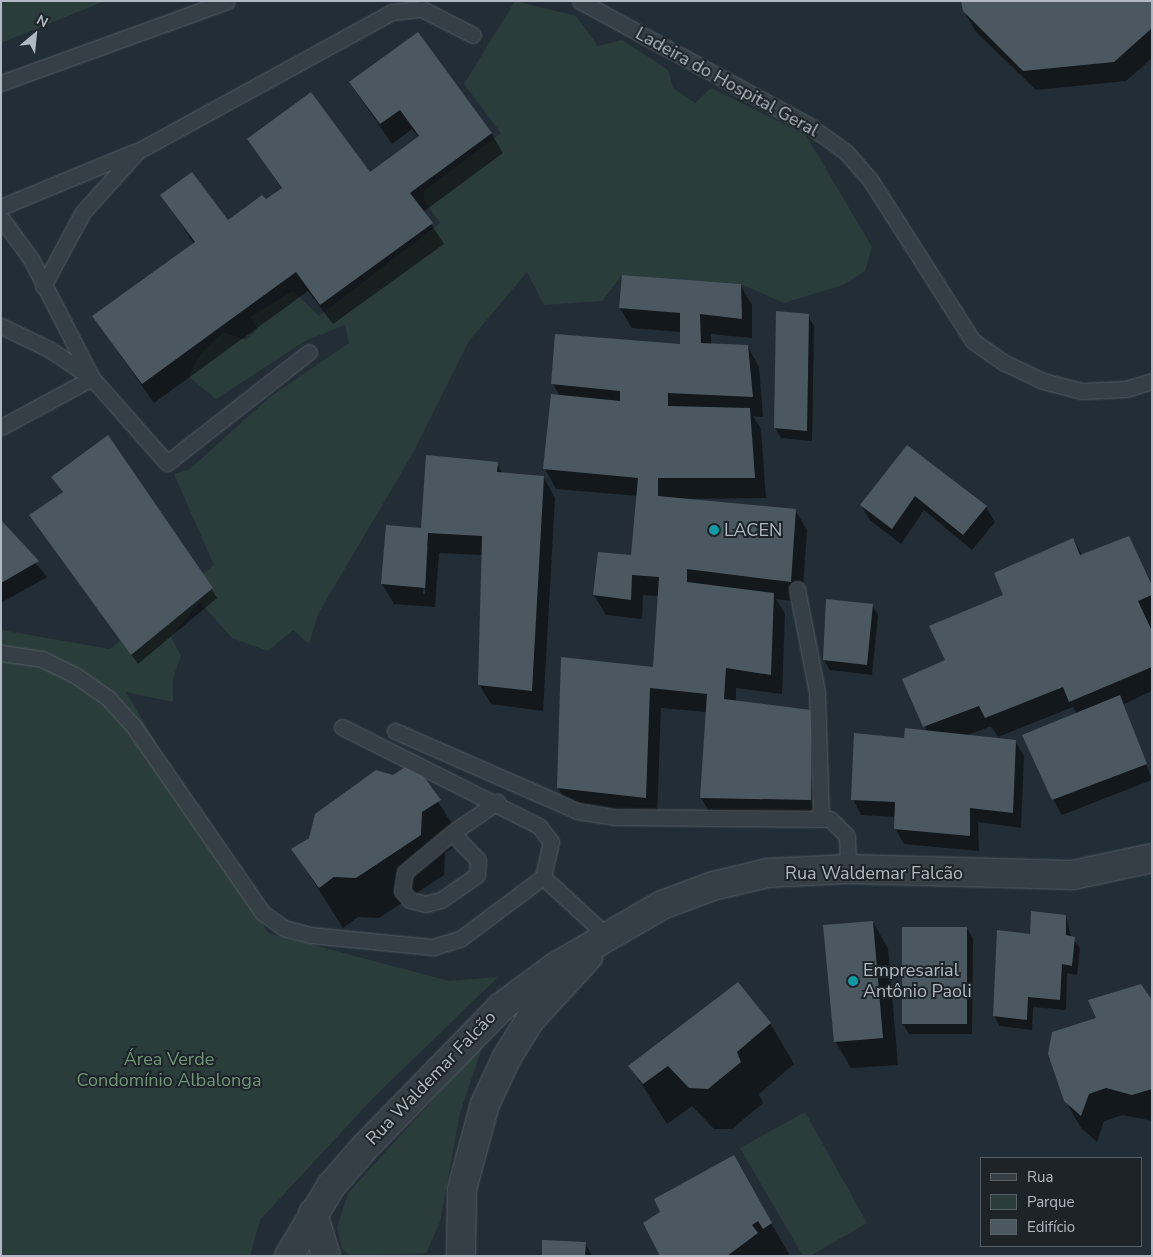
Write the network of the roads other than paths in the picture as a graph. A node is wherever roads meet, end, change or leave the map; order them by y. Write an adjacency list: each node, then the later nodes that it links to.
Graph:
1 (227, 1): 4 (lane)
2 (580, 1): 12 (lane, Ladeira do Hospital Geral)
3 (473, 35): 5 (lane)
4 (1, 83)
5 (138, 151): 6 (lane); 8 (lane)
6 (1, 207)
7 (1, 218): 8 (lane)
8 (43, 286): 11 (lane)
9 (1, 326): 11 (lane)
10 (309, 352): 11 (lane)
11 (92, 378): 13 (lane)
12 (1152, 381)
13 (1, 427)
14 (797, 590): 19 (lane)
15 (1, 653): 23 (lane)
16 (342, 727): 18 (lane)
17 (395, 731): 19 (lane)
18 (497, 802): 20 (lane); 23 (lane)
19 (821, 817): 22 (lane)
20 (452, 833): 20 (lane)
21 (1152, 858): 22 (street, Rua Waldemar Falcão)
22 (848, 869): 24 (street, Rua Waldemar Falcão)
23 (543, 877): 24 (lane)
24 (607, 936): 25 (street, Rua Waldemar Falcão); 28 (street, Rua Waldemar Falcão)
25 (313, 1213): 26 (street, Rua Waldemar Falcão); 27 (street)
26 (289, 1256)
27 (326, 1256)
28 (461, 1256)

